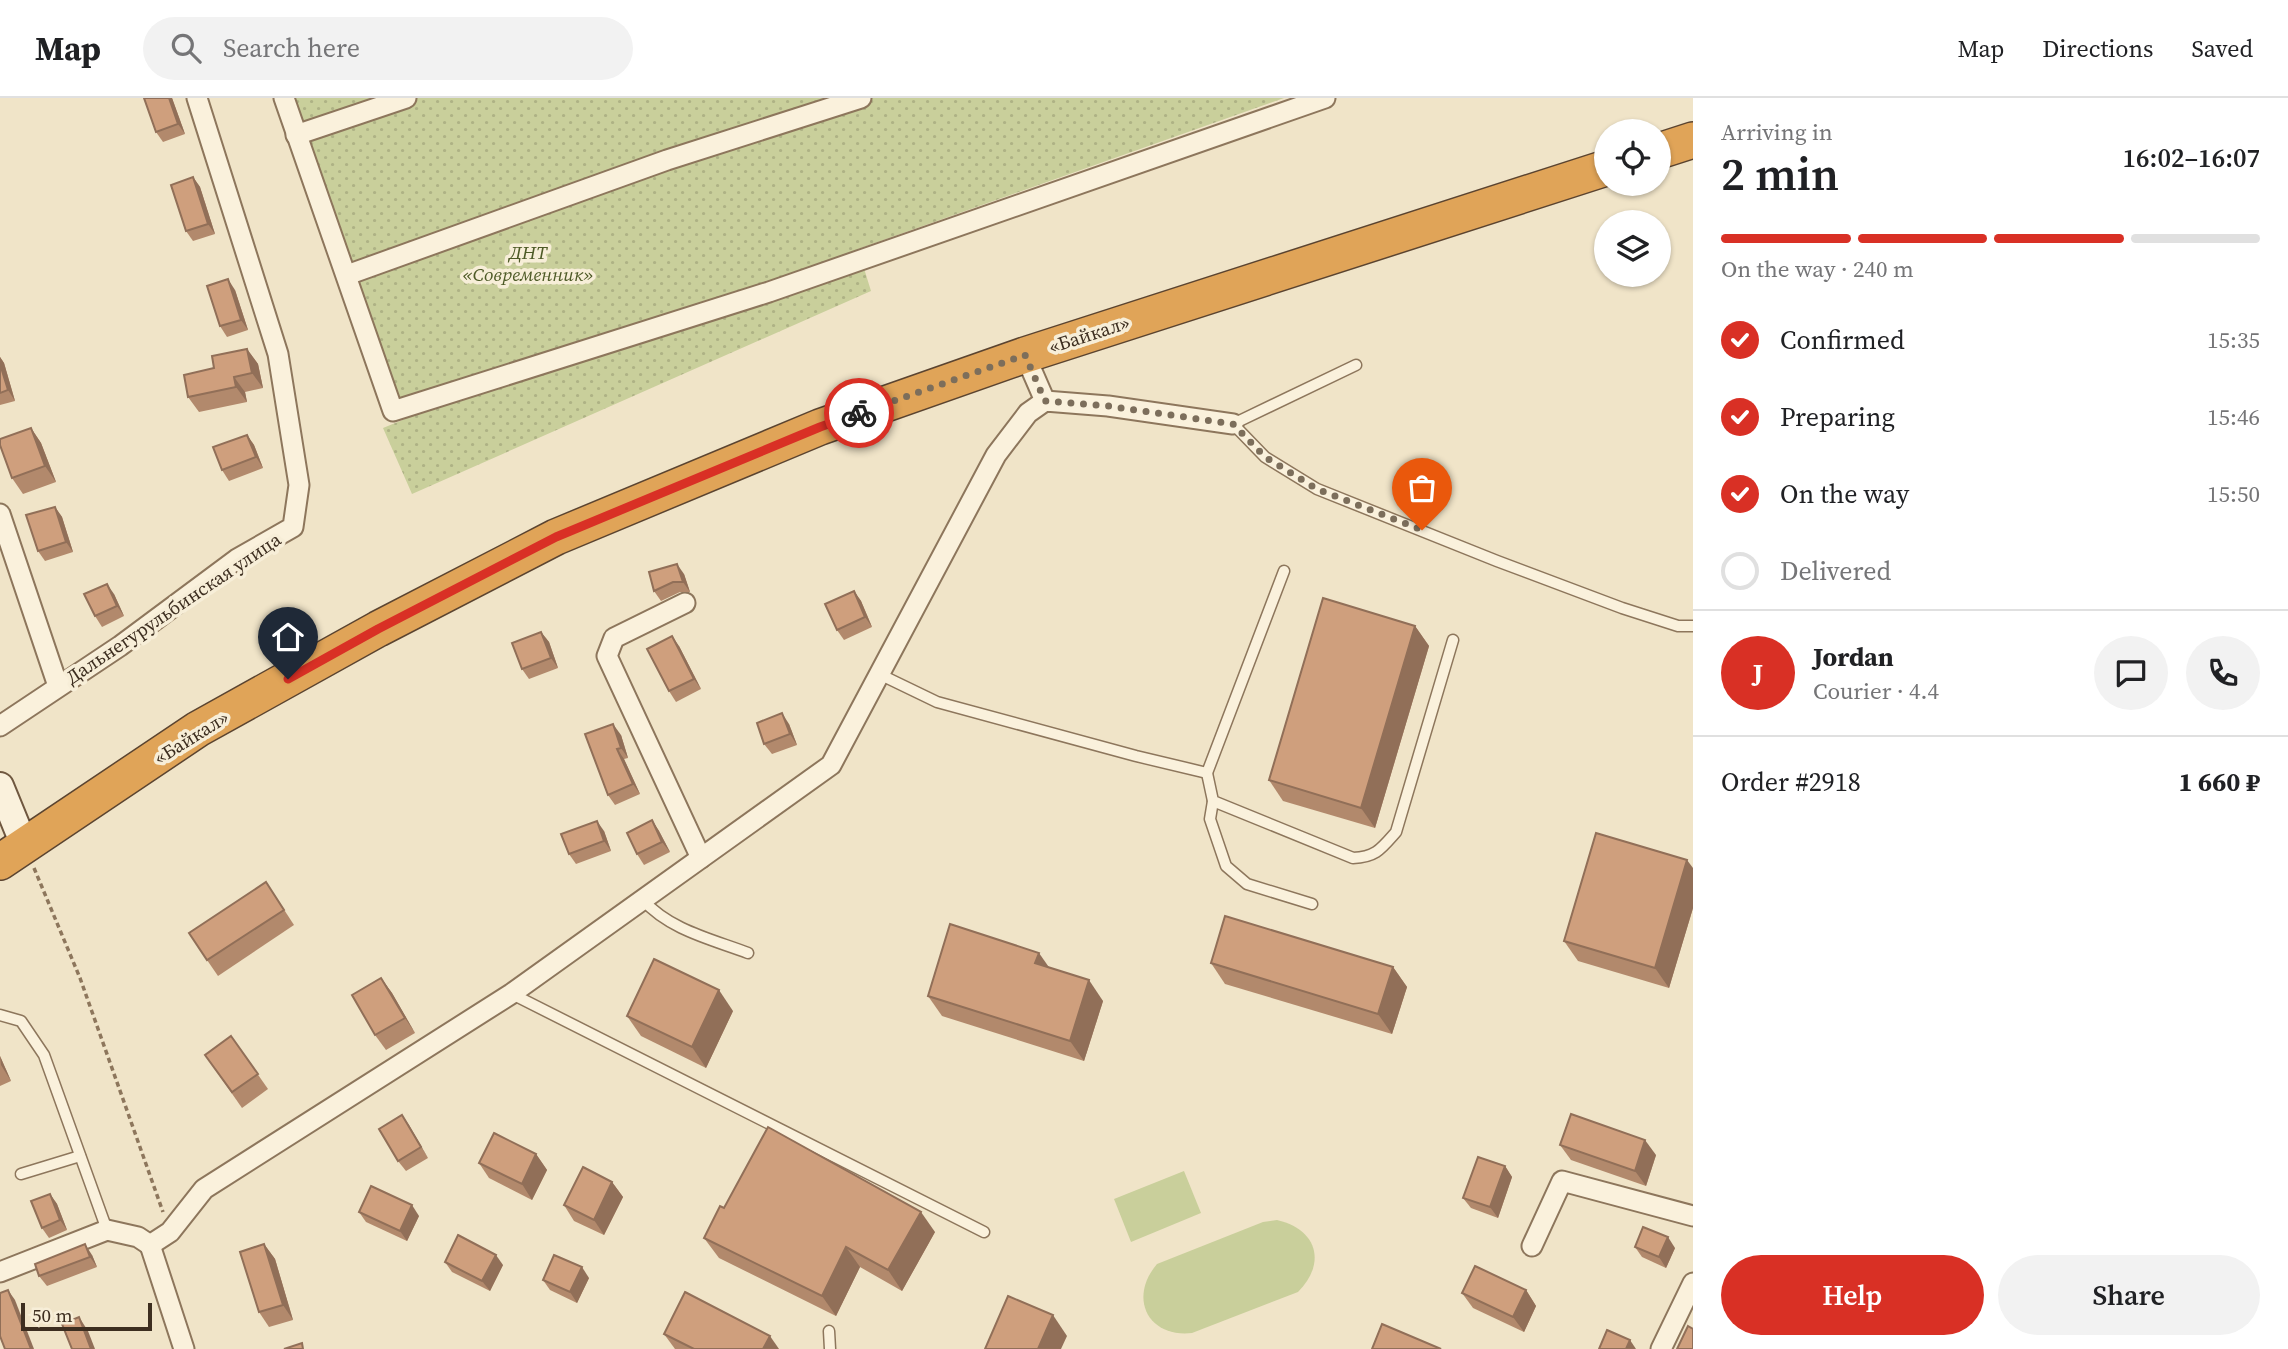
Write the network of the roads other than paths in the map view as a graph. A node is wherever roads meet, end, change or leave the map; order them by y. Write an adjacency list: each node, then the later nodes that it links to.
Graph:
1 (197, 98): 21 (street, Дальнегурульбинская улица)
2 (284, 98): 6 (street)
3 (406, 98): 6 (street)
4 (861, 98): 10 (street)
5 (1325, 98): 10 (street)
6 (296, 135): 10 (street)
7 (1693, 140): 8 (highway)
8 (1671, 147)
9 (1594, 172): 11 (highway, «Байкал»)
10 (347, 275)
11 (1025, 355): 13 (street); 26 (highway, «Байкал»)
12 (1356, 365): 14 (lane)
13 (1045, 401): 14 (street); 20 (street)
14 (1233, 424): 18 (lane)
15 (0, 514): 21 (street)
16 (1284, 571): 23 (lane)
17 (685, 603): 27 (street)
18 (1693, 626)
19 (1453, 640): 25 (lane)
20 (879, 674): 23 (lane); 27 (street)
21 (58, 686): 22 (street, Дальнегурульбинская улица)
22 (0, 726)
23 (1207, 773): 25 (lane)
24 (0, 786): 26 (street)
25 (1213, 801): 29 (lane)
26 (12, 855)
27 (701, 858): 28 (street)
28 (643, 900): 30 (lane); 31 (street)
29 (1312, 904)
30 (748, 953)
31 (512, 993): 37 (lane); 38 (street)
32 (0, 1015): 33 (lane)
33 (80, 1156): 34 (lane); 36 (lane)
34 (21, 1174)
35 (1693, 1216): 39 (street)
36 (107, 1230): 38 (street); 40 (street)
37 (984, 1232)
38 (150, 1245): 43 (street)
39 (1532, 1247)
40 (0, 1272)
41 (1693, 1283): 45 (street)
42 (829, 1331): 44 (lane)
43 (184, 1349)
44 (830, 1349)
45 (1661, 1349)

